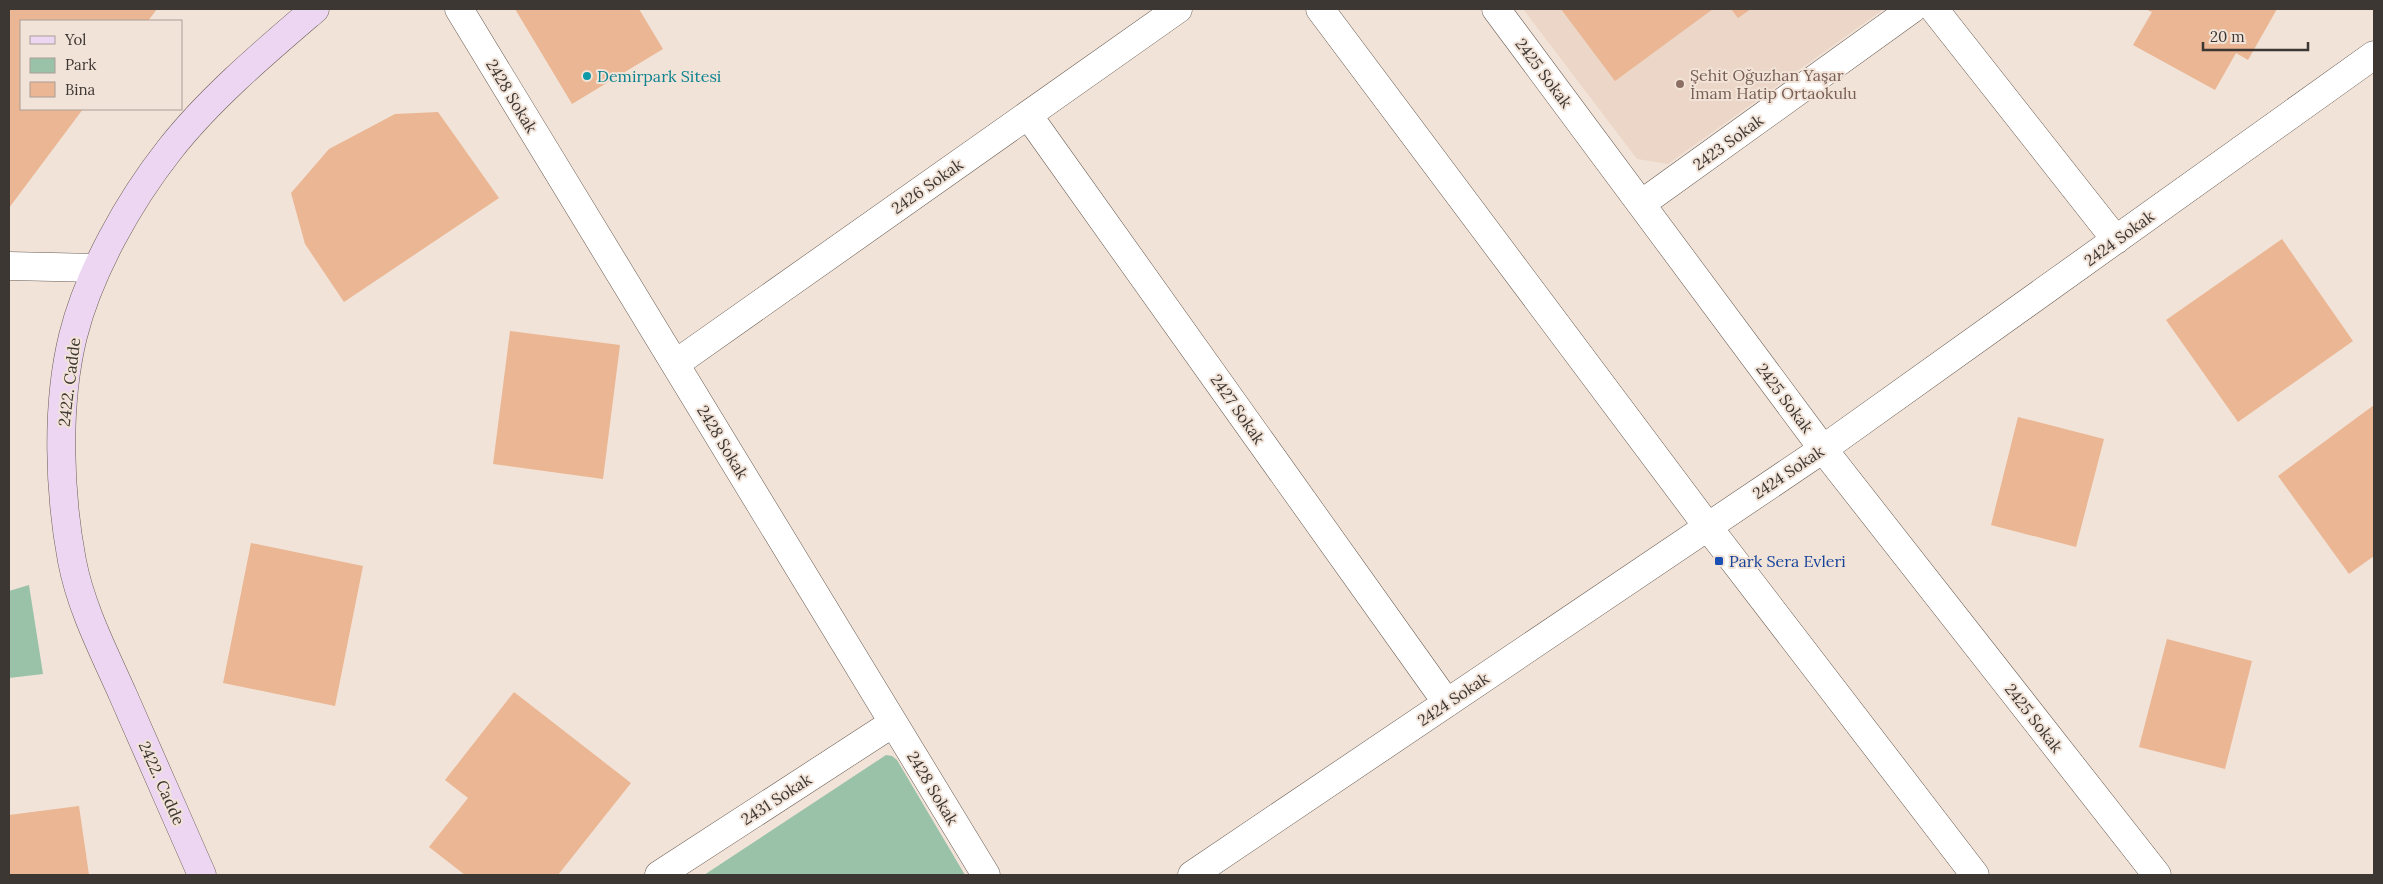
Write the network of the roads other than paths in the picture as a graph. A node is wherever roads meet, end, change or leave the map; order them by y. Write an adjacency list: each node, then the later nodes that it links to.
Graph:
1 (315, 9): 13 (street, 2422. Cadde)
2 (459, 9): 14 (street, 2428 Sokak)
3 (1178, 9): 9 (street, 2426 Sokak)
4 (1320, 9): 16 (street)
5 (1496, 9): 10 (street, 2425 Sokak)
6 (1912, 9): 10 (street, 2423 Sokak)
7 (1934, 9): 11 (street)
8 (2374, 55): 11 (street, 2424 Sokak)
9 (1028, 114): 14 (street, 2426 Sokak); 17 (street, 2427 Sokak)
10 (1641, 204): 15 (street, 2425 Sokak)
11 (2116, 240): 15 (street, 2424 Sokak)
12 (9, 266): 13 (street)
13 (97, 268): 19 (street, 2422. Cadde)
14 (675, 364): 18 (street, 2428 Sokak)
15 (1823, 449): 16 (street, 2424 Sokak); 24 (street, 2425 Sokak)
16 (1708, 527): 17 (street, 2424 Sokak); 23 (street)
17 (1447, 703): 22 (street, 2424 Sokak)
18 (893, 723): 20 (street, 2431 Sokak); 21 (street, 2428 Sokak)
19 (202, 875)
20 (659, 875)
21 (986, 875)
22 (1192, 875)
23 (1975, 875)
24 (2157, 875)

